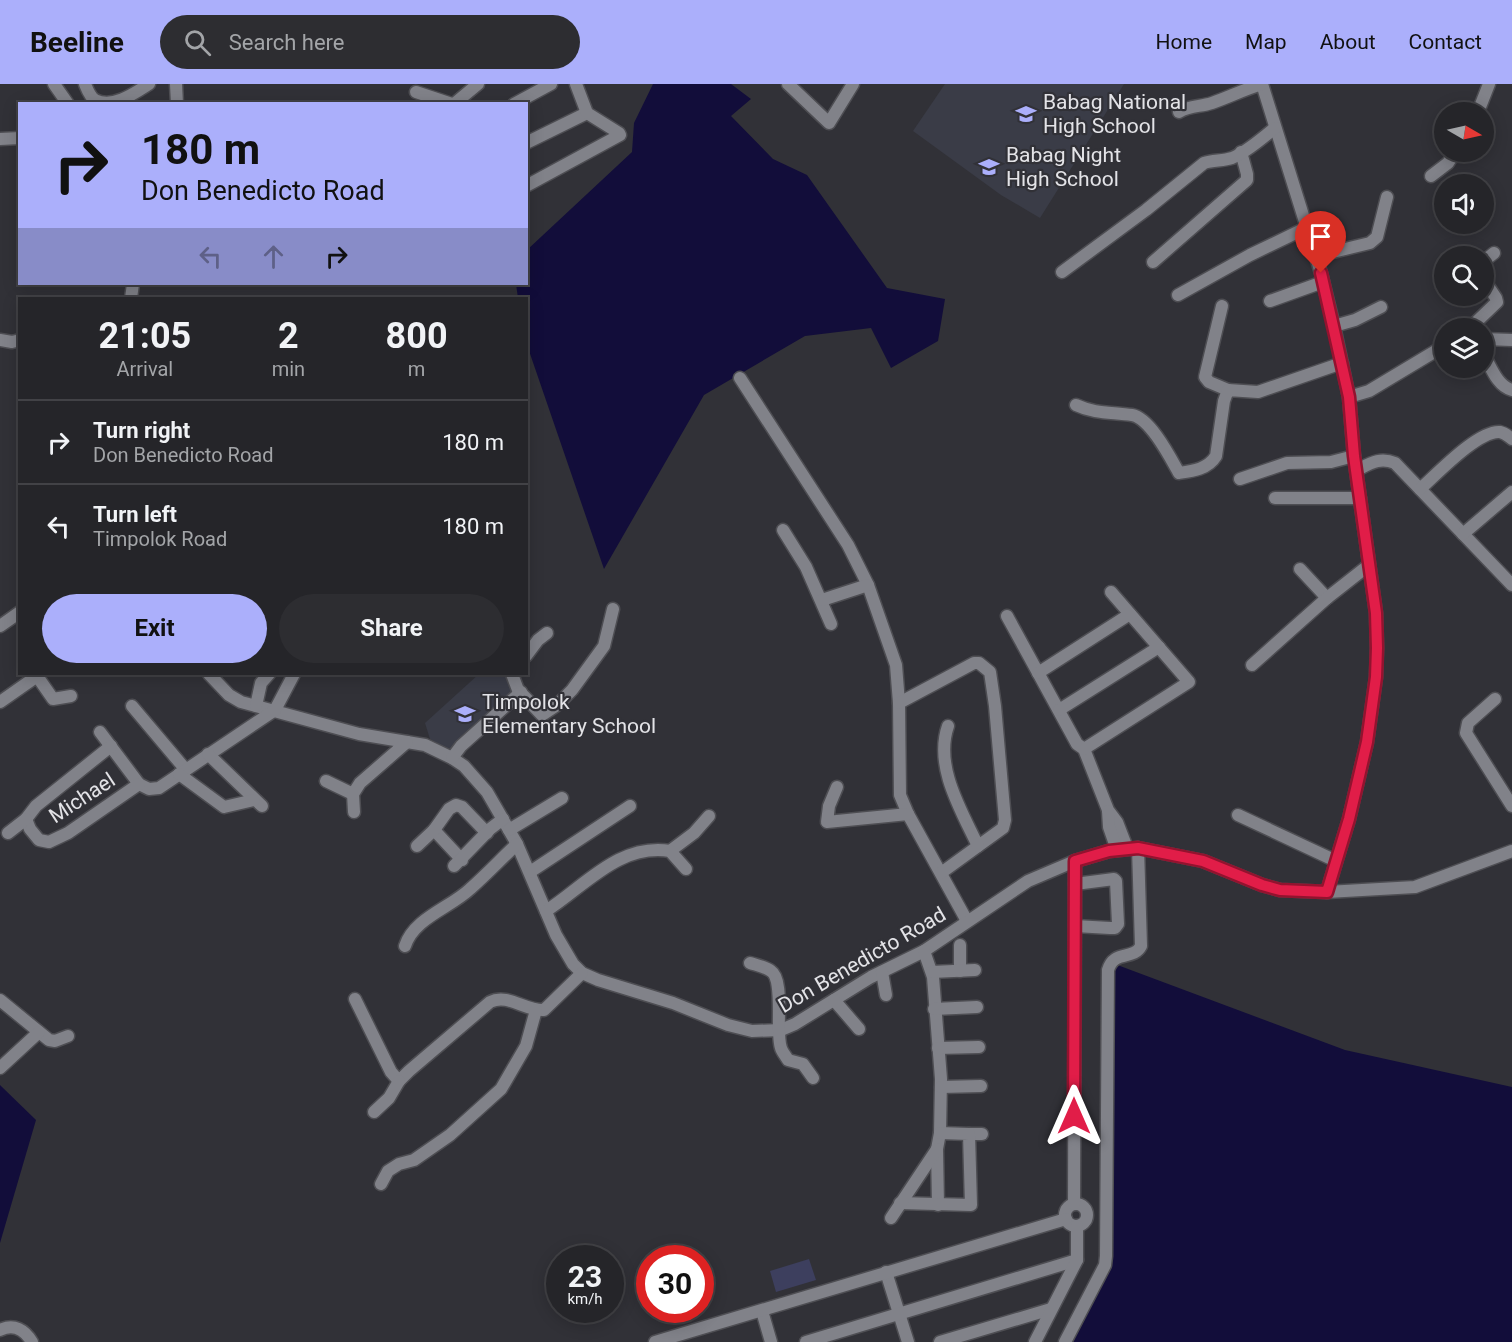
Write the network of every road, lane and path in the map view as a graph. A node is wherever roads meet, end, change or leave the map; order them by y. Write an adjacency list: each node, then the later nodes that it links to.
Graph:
1 (54, 84): 13 (street)
2 (85, 84): 3 (street)
3 (149, 84)
4 (176, 84): 14 (street)
5 (478, 84): 16 (street)
6 (551, 84): 17 (street)
7 (576, 84): 19 (street)
8 (788, 84): 9 (street)
9 (853, 84)
10 (1262, 84): 20 (street); 21 (street)
11 (1489, 84): 18 (street)
12 (416, 92): 15 (street)
13 (67, 102)
14 (177, 102)
15 (447, 102)
16 (456, 102)
17 (518, 102)
18 (1482, 102)
19 (587, 112): 24 (street); 28 (street)
20 (1179, 112)
21 (1275, 128): 25 (street); 30 (street)
22 (18, 138): 23 (street)
23 (0, 139)
24 (528, 142)
25 (1240, 152): 32 (street); 33 (street)
26 (1449, 162): 27 (street)
27 (1431, 176)
28 (528, 185)
29 (1387, 197): 31 (street)
30 (1306, 228): 31 (street); 35 (street)
31 (1316, 256): 34 (street)
32 (1153, 262)
33 (1062, 272)
34 (1323, 282): 36 (street); 41 (street)
35 (1178, 295)
36 (1269, 301)
37 (1222, 306): 50 (street)
38 (1493, 306): 40 (street)
39 (1382, 307): 41 (street)
40 (1480, 318)
41 (1334, 326): 47 (street)
42 (1494, 339): 45 (street)
43 (0, 340): 44 (street)
44 (18, 340)
45 (1512, 340)
46 (1434, 352): 52 (street)
47 (1342, 363): 50 (street); 52 (street)
48 (1494, 374): 51 (street)
49 (740, 378): 67 (street)
50 (1228, 390): 53 (street)
51 (1512, 390)
52 (1349, 397): 55 (street)
53 (1076, 405)
54 (1512, 439): 58 (street)
55 (1354, 456): 56 (street); 57 (street)
56 (1357, 470): 58 (street); 61 (street)
57 (1240, 479)
58 (1420, 489): 63 (street)
59 (1512, 492): 63 (street)
60 (1275, 498): 61 (street)
61 (1360, 498): 64 (street)
62 (783, 530): 70 (street)
63 (1463, 534): 66 (street)
64 (1369, 565): 69 (street); 127 (street)
65 (1299, 569): 69 (street)
66 (1511, 582)
67 (867, 585): 70 (street); 91 (street)
68 (1111, 592): 73 (street)
69 (1328, 598): 80 (street)
70 (822, 600): 75 (street)
71 (613, 609): 87 (street)
72 (18, 613): 76 (street)
73 (1130, 614): 78 (street); 81 (street)
74 (1007, 616): 81 (street)
75 (831, 624)
76 (0, 626)
77 (547, 633): 79 (street)
78 (1159, 647): 95 (street); 100 (street)
79 (528, 653)
80 (1252, 665)
81 (1038, 673): 95 (street)
82 (38, 675): 88 (street); 90 (street)
83 (210, 675): 93 (street)
84 (268, 675): 93 (street)
85 (293, 675): 94 (street)
86 (512, 675): 87 (street)
87 (521, 692): 102 (street)
88 (71, 696)
89 (1495, 699): 110 (street)
90 (0, 702)
91 (900, 703): 112 (street); 122 (street)
92 (132, 706): 103 (street)
93 (256, 706): 94 (street)
94 (275, 710): 98 (street); 101 (street, Michael)
95 (1059, 710): 100 (street)
96 (948, 726): 122 (street)
97 (100, 732): 99 (street)
98 (407, 742): 102 (street); 107 (street)
99 (111, 746): 105 (street); 115 (street, Michael)
100 (1084, 749): 123 (street)
101 (208, 754): 103 (street, Michael); 103 (street)
102 (452, 758): 116 (street)
103 (182, 772): 105 (street, Michael)
104 (326, 781): 107 (street)
105 (144, 787): 115 (street, Michael)
106 (837, 787): 112 (street)
107 (353, 794): 111 (street)
108 (562, 798): 116 (street)
109 (630, 806): 129 (street)
110 (1512, 806)
111 (354, 812)
112 (908, 814): 130 (street)
113 (1238, 815): 127 (street)
114 (709, 816): 124 (street)
115 (26, 819): 118 (street)
116 (506, 825): 119 (street); 120 (street)
117 (434, 830): 119 (street); 119 (street); 121 (street)
118 (8, 833)
119 (487, 833)
120 (517, 844): 129 (street); 137 (street)
121 (417, 846)
122 (978, 846): 130 (street)
123 (1127, 848): 126 (street, Don Benedicto Road); 132 (street, Don Benedicto Road); 186 (street)
124 (670, 851): 128 (street); 133 (street)
125 (1512, 851): 132 (street, Don Benedicto Road)
126 (1075, 861): 131 (street); 134 (street, Don Benedicto Road)
127 (1336, 861): 132 (street)
128 (686, 868)
129 (530, 872): 133 (street)
130 (941, 873): 134 (street)
131 (1075, 884): 135 (street); 135 (street)
132 (1327, 892)
133 (546, 911): 144 (street)
134 (967, 921): 138 (street, Don Benedicto Road)
135 (1076, 926): 168 (street)
136 (960, 945): 141 (street)
137 (405, 946)
138 (924, 951): 142 (street, Don Benedicto Road); 143 (street)
139 (750, 963): 153 (street)
140 (975, 970): 141 (street)
141 (960, 971): 143 (street)
142 (882, 972): 145 (street); 147 (street, Don Benedicto Road)
143 (933, 972): 150 (street)
144 (582, 973): 151 (street); 153 (street, Don Benedicto Road)
145 (886, 995)
146 (355, 999): 160 (street)
147 (834, 1000): 152 (street); 153 (street, Don Benedicto Road)
148 (2, 1005): 154 (street)
149 (977, 1008): 150 (street)
150 (934, 1009): 157 (street)
151 (536, 1010): 160 (street); 166 (street)
152 (859, 1029)
153 (780, 1030): 159 (street)
154 (39, 1032): 155 (street); 158 (street)
155 (68, 1036)
156 (979, 1047): 157 (street)
157 (938, 1048): 162 (street)
158 (0, 1068)
159 (813, 1078)
160 (399, 1081): 163 (street)
161 (981, 1086): 162 (street)
162 (941, 1087): 164 (street)
163 (374, 1112)
164 (940, 1133): 165 (street); 169 (street)
165 (937, 1149): 167 (street); 169 (street)
166 (381, 1184)
167 (900, 1203): 169 (street); 170 (street)
168 (1074, 1203): 171 (street); 172 (street)
169 (938, 1205)
170 (891, 1218)
171 (1066, 1219): 172 (street); 174 (street)
172 (1077, 1226): 173 (street)
173 (1077, 1260): 175 (street); 177 (street)
174 (886, 1272): 176 (street); 177 (street)
175 (1051, 1309): 184 (street); 185 (street)
176 (762, 1311): 180 (street); 181 (street)
177 (901, 1314): 182 (street); 183 (street)
178 (0, 1329): 179 (street)
179 (32, 1342)
180 (655, 1342)
181 (771, 1342)
182 (806, 1342)
183 (908, 1342)
184 (940, 1342)
185 (1035, 1342)
186 (1065, 1342)

